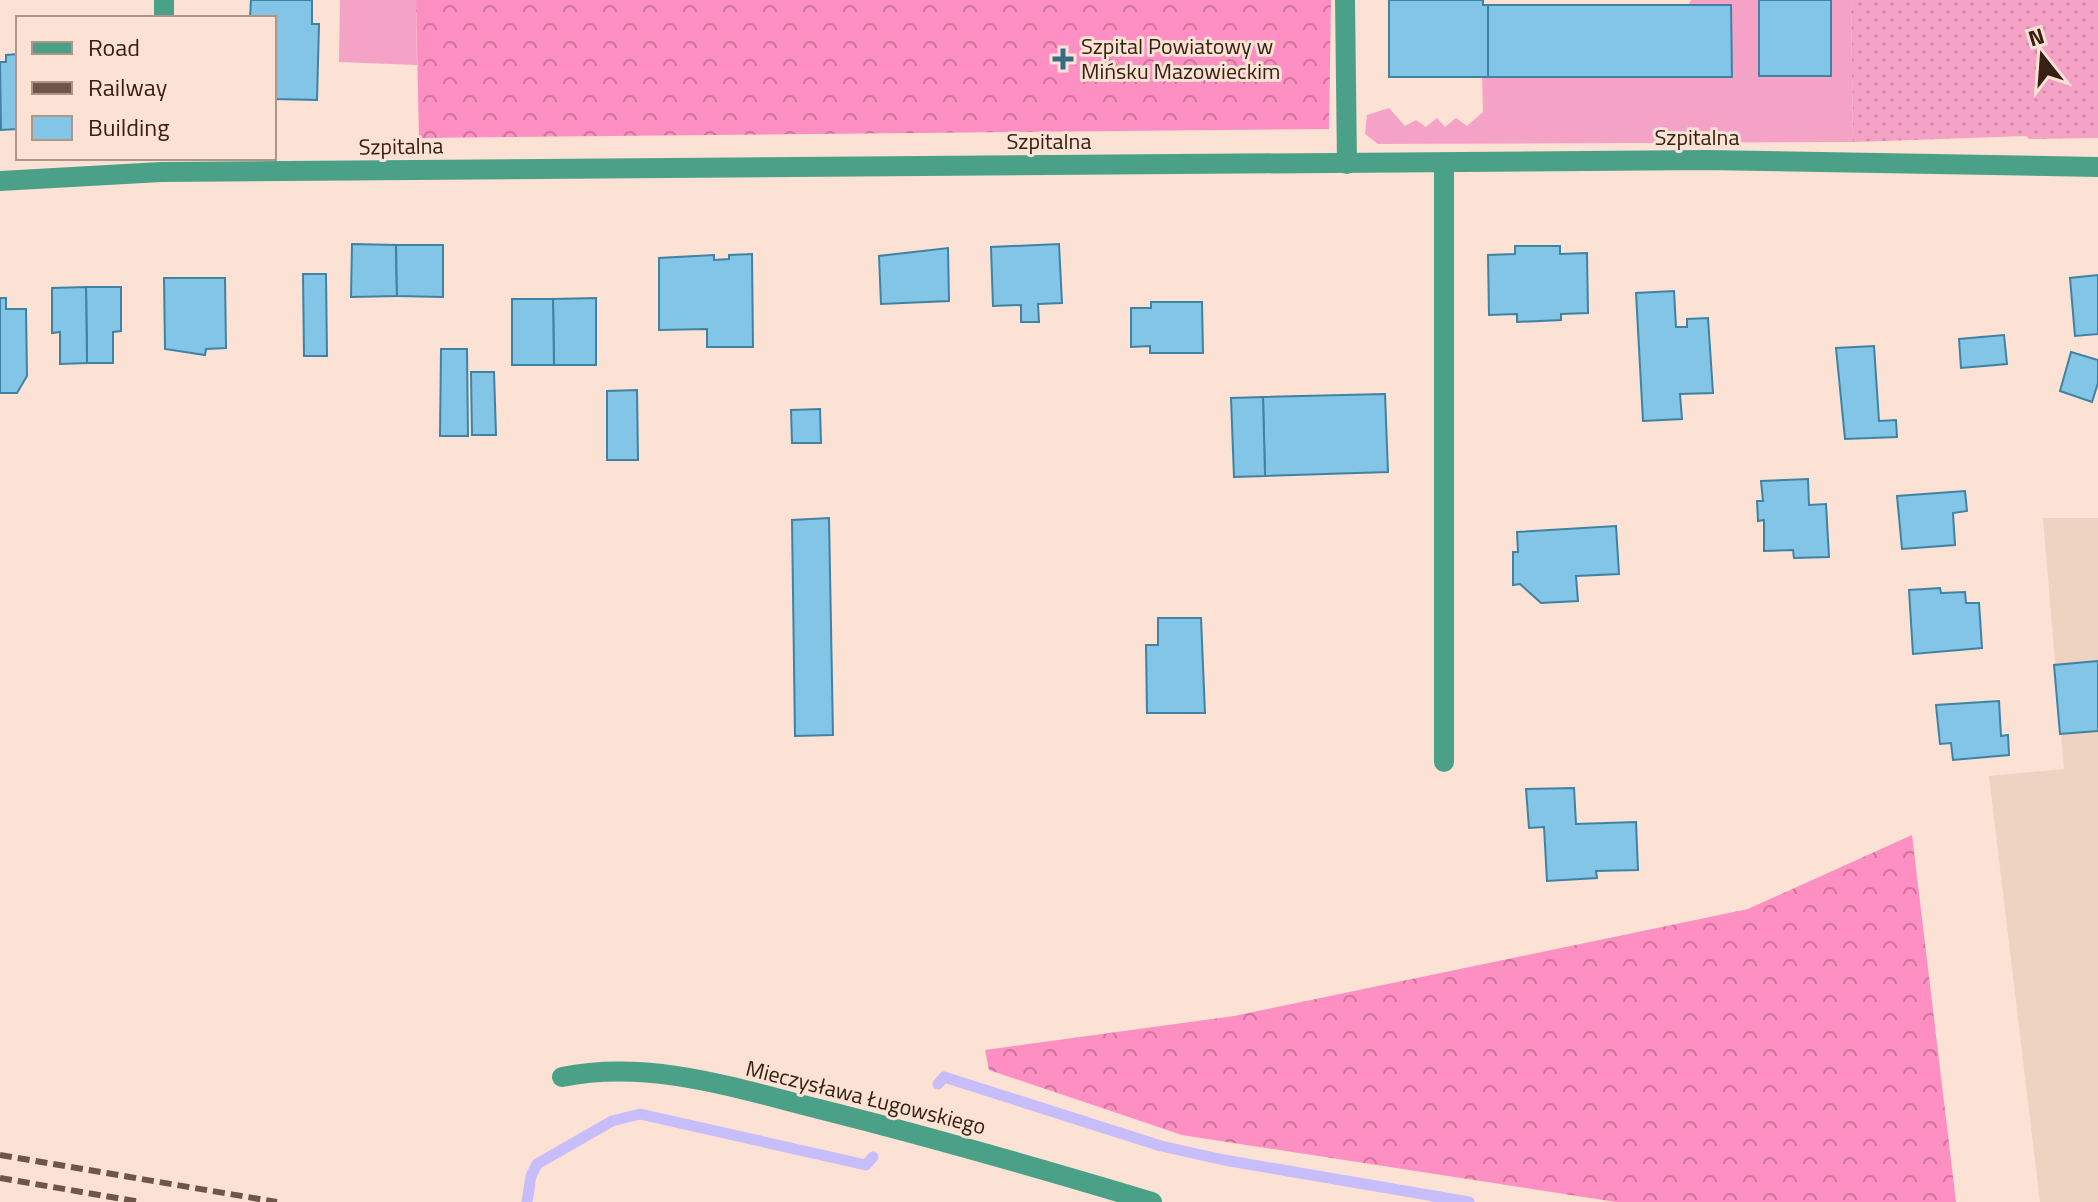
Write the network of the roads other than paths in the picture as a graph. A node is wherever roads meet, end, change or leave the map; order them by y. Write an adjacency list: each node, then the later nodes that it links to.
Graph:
1 (1345, 0): 3 (street)
2 (1444, 163): 3 (street, Szpitalna); 5 (street, Szpitalna); 7 (street)
3 (1347, 164): 4 (street, Szpitalna)
4 (162, 165): 6 (street, Szpitalna)
5 (2098, 167)
6 (0, 181)
7 (1444, 762)
8 (562, 1077): 9 (street, Mieczysława Ługowskiego)
9 (1152, 1202)

